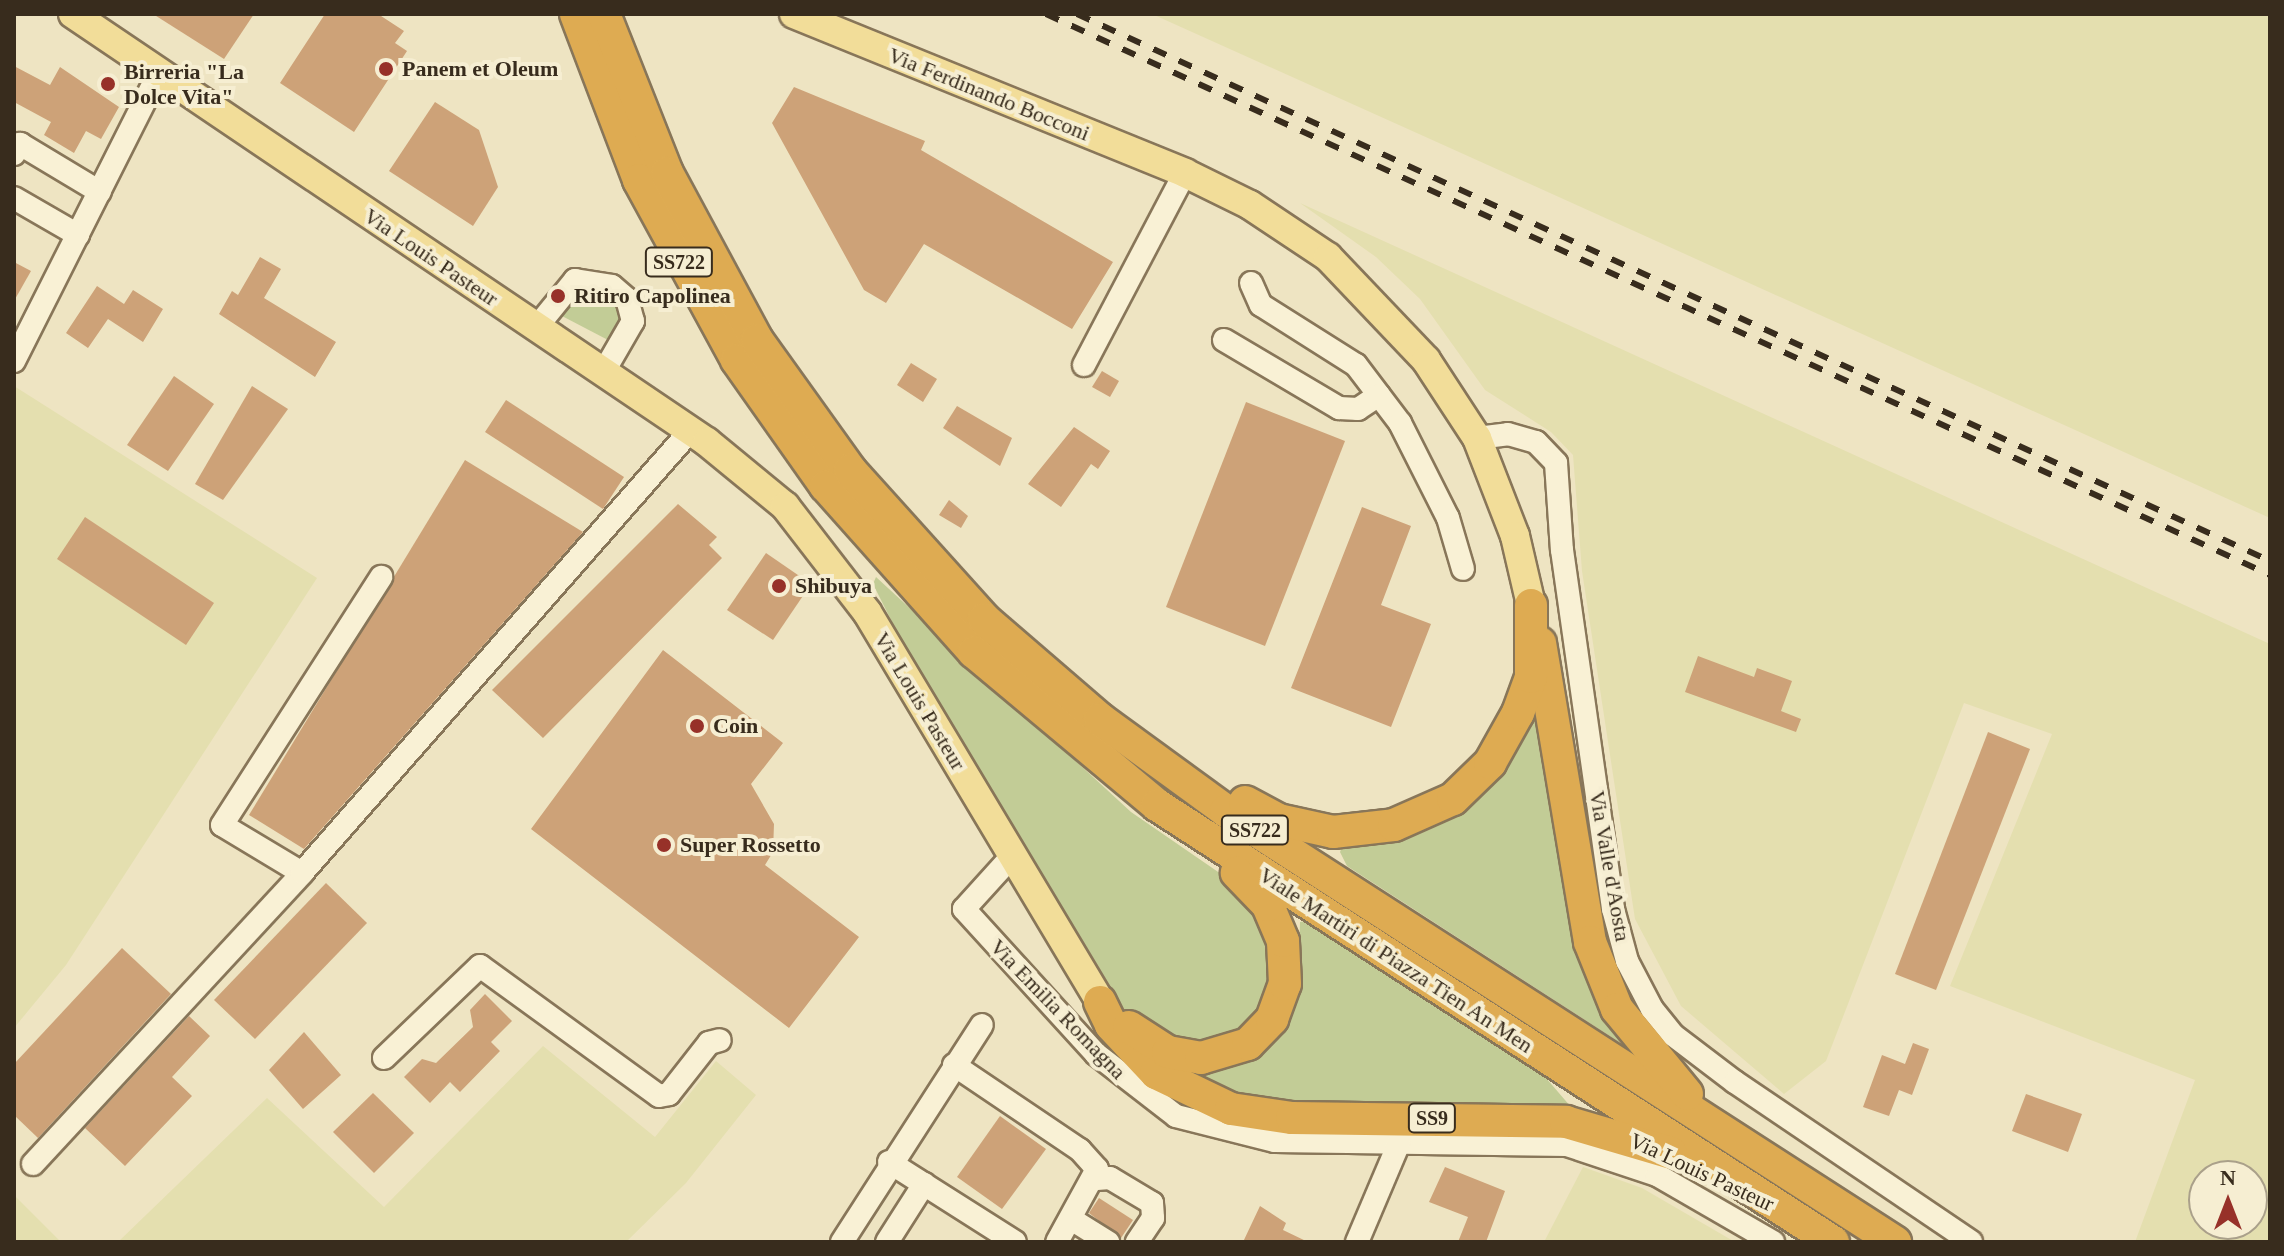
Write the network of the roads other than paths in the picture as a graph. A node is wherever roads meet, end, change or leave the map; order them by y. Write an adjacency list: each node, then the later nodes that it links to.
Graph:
1 (73, 14): 5 (main road, Via Louis Pasteur)
2 (576, 14): 20 (highway, Viale Martiri di Piazza Tien An Men / SS722)
3 (604, 14): 20 (highway, Viale Martiri di Piazza Tien An Men / SS722)
4 (794, 14): 7 (main road, Via Ferdinando Bocconi)
5 (159, 73): 8 (street); 12 (main road, Via Louis Pasteur)
6 (14, 154): 8 (street)
7 (1185, 173): 15 (street); 19 (main road, Via Ferdinando Bocconi)
8 (100, 192): 10 (street)
9 (14, 198): 10 (street)
10 (78, 235): 14 (street)
11 (1251, 283): 17 (street)
12 (536, 328): 16 (main road, Via Louis Pasteur); 16 (street)
13 (1224, 340): 17 (street)
14 (14, 361)
15 (1084, 365)
16 (603, 373): 18 (main road, Via Louis Pasteur)
17 (1379, 395): 21 (street)
18 (690, 431): 26 (main road, Via Louis Pasteur); 27 (street)
19 (1477, 438): 23 (main road, Via Ferdinando Bocconi); 51 (street, Via Valle d'Aosta)
20 (838, 478): 24 (highway, Viale Martiri di Piazza Tien An Men / SS722); 25 (highway, Viale Martiri di Piazza Tien An Men / SS722)
21 (1463, 569)
22 (381, 577): 27 (street)
23 (1531, 605): 24 (highway); 33 (highway)
24 (1061, 687): 33 (highway, Viale Martiri di Piazza Tien An Men / SS722)
25 (1113, 775): 28 (highway, SS722); 39 (highway, Viale Martiri di Piazza Tien An Men / SS722)
26 (1013, 855): 28 (main road, Via Louis Pasteur); 34 (street, Via Emilia Romagna)
27 (302, 873): 36 (street)
28 (1100, 1002): 39 (highway, Via Louis Pasteur / SS9)
29 (982, 1025): 32 (street)
30 (720, 1040): 31 (street)
31 (384, 1058)
32 (954, 1065): 35 (street); 37 (street)
33 (1713, 1124): 50 (highway, Viale Martiri di Piazza Tien An Men)
34 (1399, 1143): 47 (street); 48 (street, Via Emilia Romagna)
35 (889, 1162): 38 (street); 41 (street)
36 (33, 1164)
37 (1097, 1179): 40 (street); 46 (street)
38 (924, 1184): 42 (street); 43 (street)
39 (1789, 1213): 49 (highway, SS9)
40 (1071, 1219): 44 (street); 45 (street)
41 (842, 1242)
42 (887, 1242)
43 (1015, 1242)
44 (1057, 1242)
45 (1108, 1242)
46 (1137, 1242)
47 (1357, 1242)
48 (1773, 1242)
49 (1833, 1242)
50 (1895, 1242)
51 (1971, 1242)

